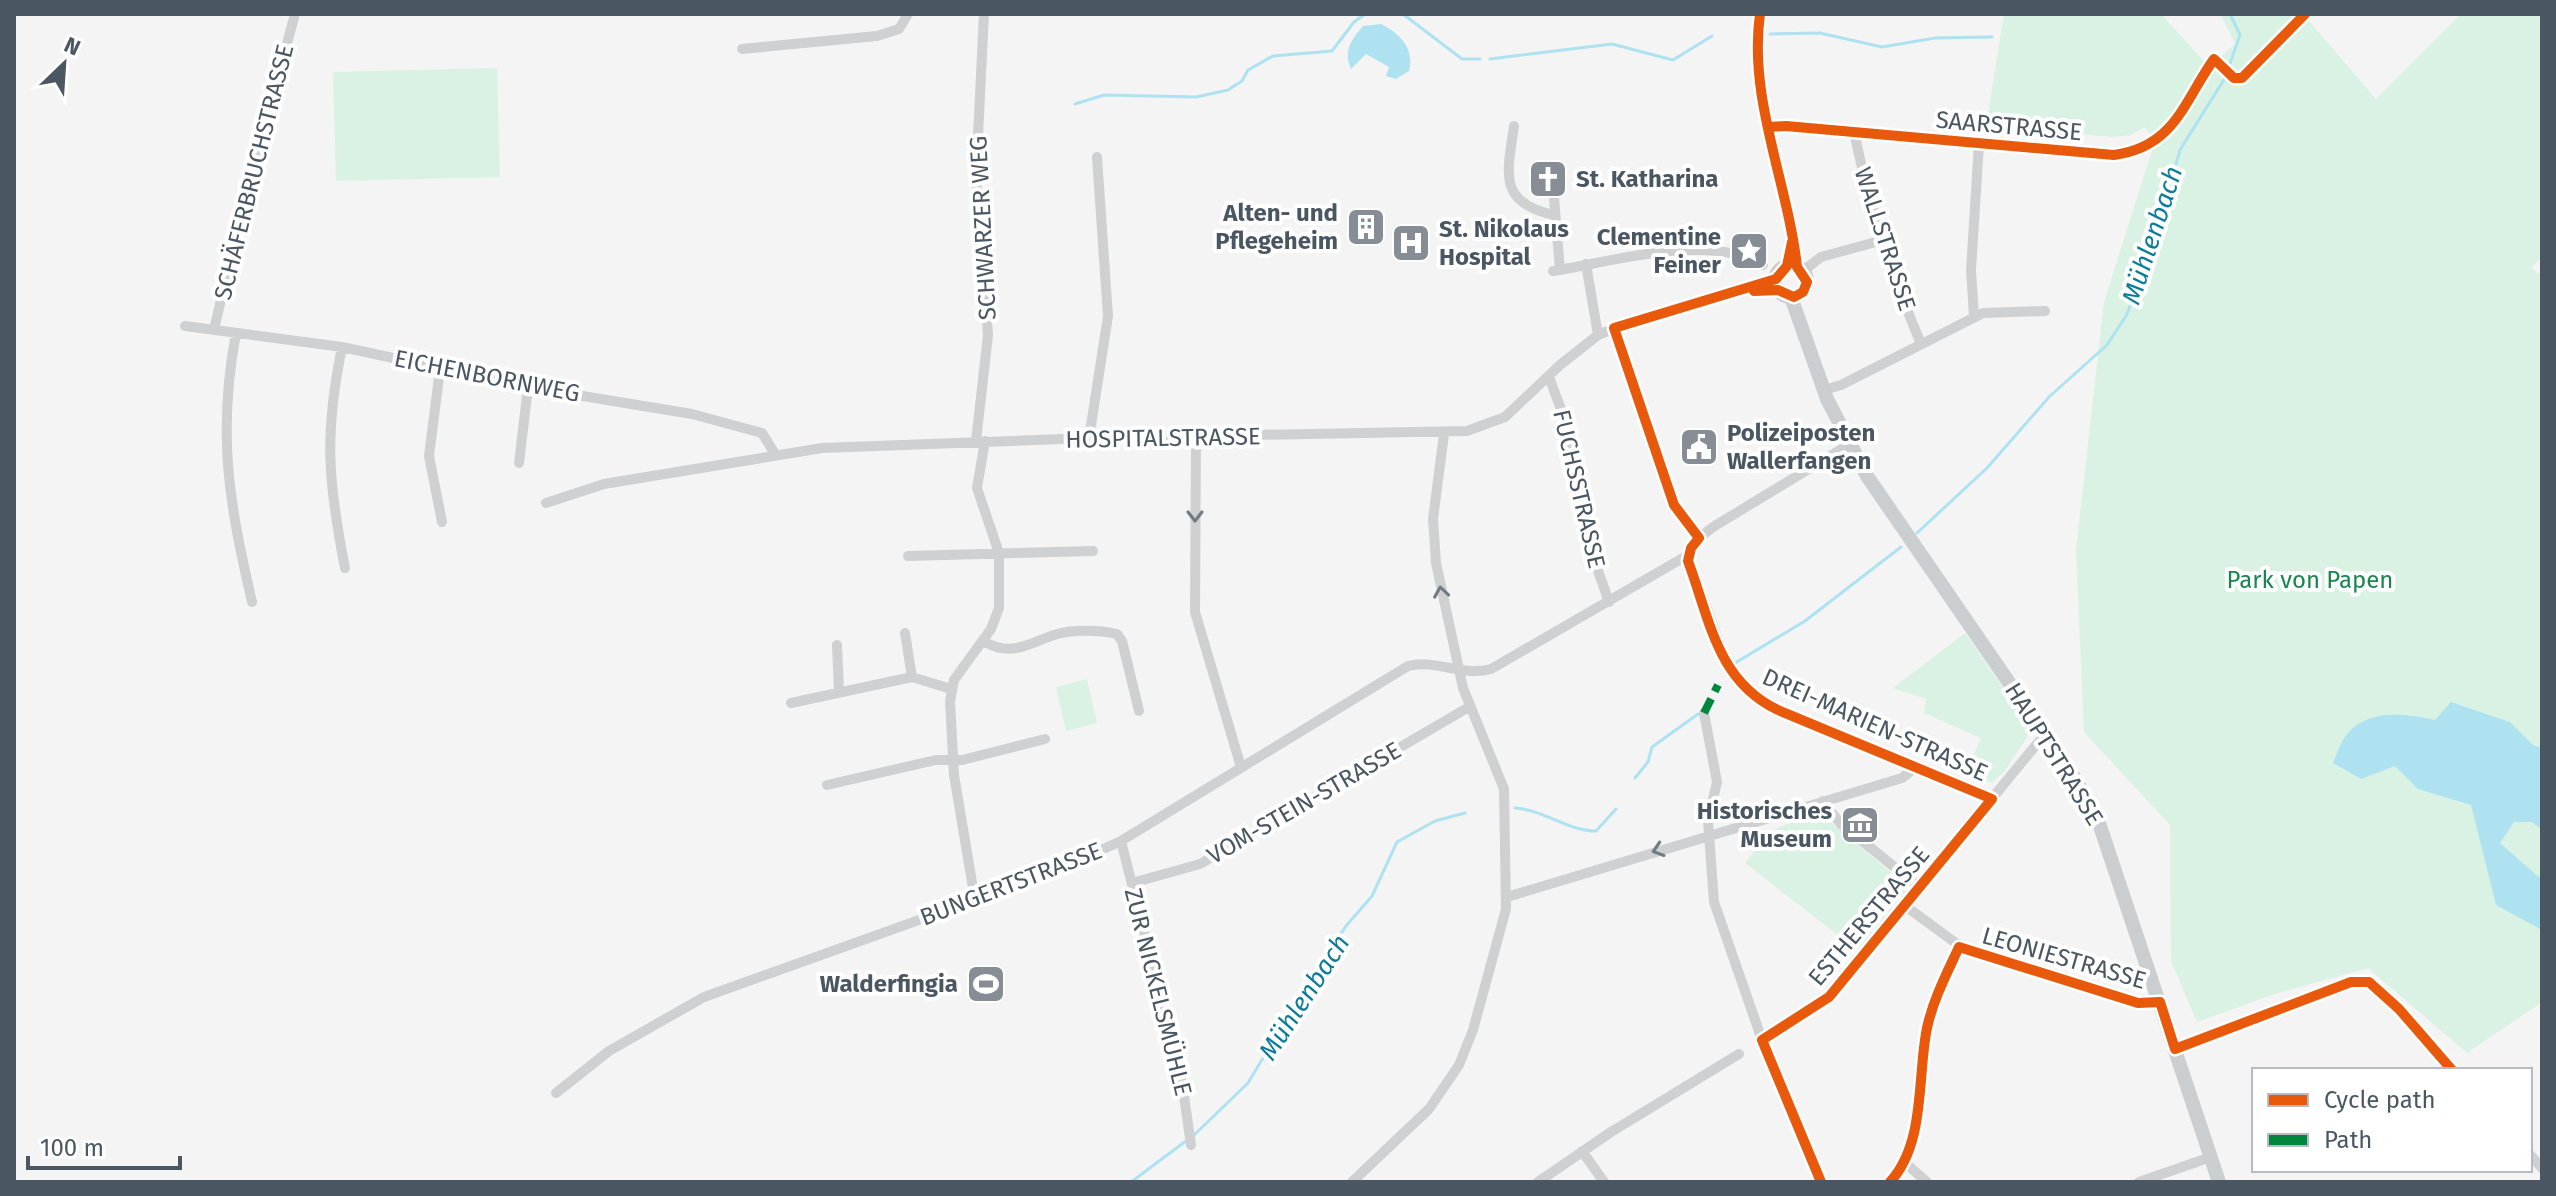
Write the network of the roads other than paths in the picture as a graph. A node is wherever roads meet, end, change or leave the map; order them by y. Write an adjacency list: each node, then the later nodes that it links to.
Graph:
1 (295, 14): 23 (street, SCHÄFERBRUCHSTRASSE)
2 (908, 14): 5 (street)
3 (984, 14): 35 (street, SCHWARZER WEG)
4 (1758, 26): 8 (main road)
5 (742, 49)
6 (2206, 70): 10 (street, SAARSTRASSE)
7 (1514, 126): 13 (street)
8 (1769, 127): 9 (street, SAARSTRASSE); 17 (main road)
9 (1854, 132): 10 (street, SAARSTRASSE); 14 (street, WALLSTRASSE)
10 (1979, 144): 20 (street)
11 (1097, 157): 33 (street)
12 (1554, 198): 13 (street)
13 (1554, 215): 15 (street)
14 (1883, 240): 17 (street); 26 (street, WALLSTRASSE)
15 (1586, 264): 16 (street); 25 (street)
16 (1763, 265)
17 (1796, 268): 18 (main road); 18 (main road)
18 (1786, 290): 22 (street, HOSPITALSTRASSE); 31 (main road, HAUPTSTRASSE)
19 (2045, 311): 20 (street)
20 (1974, 316): 26 (street)
21 (185, 326): 23 (street, EICHENBORNWEG)
22 (1614, 328): 25 (street, HOSPITALSTRASSE); 41 (street)
23 (214, 330): 24 (street, EICHENBORNWEG)
24 (236, 333): 27 (street, EICHENBORNWEG); 47 (street)
25 (1598, 335): 29 (street, HOSPITALSTRASSE)
26 (1921, 344): 31 (street)
27 (342, 347): 28 (street, EICHENBORNWEG); 46 (street)
28 (440, 369): 30 (street, EICHENBORNWEG); 40 (street)
29 (1549, 377): 32 (street, HOSPITALSTRASSE); 48 (street, FUCHSSTRASSE)
30 (528, 387): 37 (street, EICHENBORNWEG); 38 (street)
31 (1824, 390): 36 (main road, HAUPTSTRASSE)
32 (1444, 434): 34 (street, HOSPITALSTRASSE); 52 (street, one-way to 32)
33 (1089, 438): 34 (street, HOSPITALSTRASSE); 35 (street, HOSPITALSTRASSE)
34 (1196, 438): 64 (street, one-way to 64)
35 (980, 441): 37 (street, HOSPITALSTRASSE); 43 (street, SCHWARZER WEG)
36 (1850, 444): 41 (street); 60 (main road, HAUPTSTRASSE)
37 (775, 454): 39 (street, HOSPITALSTRASSE)
38 (519, 463)
39 (546, 503)
40 (442, 522)
41 (1699, 538): 44 (street)
42 (1093, 551): 43 (street)
43 (999, 553): 45 (street); 50 (street, SCHWARZER WEG)
44 (1688, 555): 48 (street, BUNGERTSTRASSE); 63 (street, DREI-MARIEN-STRASSE)
45 (908, 556)
46 (345, 568)
47 (252, 602)
48 (1609, 602): 52 (street, BUNGERTSTRASSE)
49 (905, 633): 53 (street)
50 (983, 641): 54 (street, SCHWARZER WEG); 58 (street)
51 (837, 645): 55 (street)
52 (1457, 669): 57 (street); 64 (street, BUNGERTSTRASSE)
53 (912, 677): 54 (street); 55 (street)
54 (951, 689): 62 (street)
55 (839, 692): 56 (street)
56 (791, 703)
57 (1469, 707): 70 (street, VOM-STEIN-STRASSE); 72 (street)
58 (1139, 711)
59 (1704, 713): 68 (street)
60 (2045, 734): 66 (street, ESTHERSTRASSE); 76 (main road, HAUPTSTRASSE)
61 (1045, 739): 62 (street)
62 (953, 758): 65 (street); 73 (street)
63 (1917, 766): 66 (street, DREI-MARIEN-STRASSE); 67 (street)
64 (1241, 767): 69 (street, BUNGERTSTRASSE)
65 (827, 785)
66 (1992, 799): 71 (street, ESTHERSTRASSE)
67 (1823, 801): 68 (street); 71 (street)
68 (1708, 834): 72 (street, one-way to 72); 77 (street)
69 (1121, 841): 70 (street, ZUR NICKELSMÜHLE); 73 (street, BUNGERTSTRASSE)
70 (1132, 883): 82 (street, ZUR NICKELSMÜHLE)
71 (1919, 887): 74 (street, ESTHERSTRASSE)
72 (1507, 897): 86 (street)
73 (975, 900): 81 (street, BUNGERTSTRASSE)
74 (1904, 905): 75 (street, LEONIESTRASSE); 77 (street, ESTHERSTRASSE)
75 (1959, 947): 76 (street, LEONIESTRASSE); 85 (street)
76 (2160, 1002): 78 (main road, HAUPTSTRASSE)
77 (1762, 1040): 89 (street)
78 (2175, 1049): 80 (street); 84 (main road, HAUPTSTRASSE)
79 (1739, 1054): 83 (street)
80 (2450, 1068)
81 (556, 1093)
82 (1191, 1145)
83 (1582, 1151): 87 (street); 88 (street)
84 (2211, 1157): 92 (street); 93 (main road, HAUPTSTRASSE)
85 (1904, 1162): 90 (street); 91 (street)
86 (1352, 1182)
87 (1538, 1182)
88 (1604, 1182)
89 (1821, 1182)
90 (1890, 1182)
91 (1927, 1182)
92 (2139, 1182)
93 (2219, 1182)

